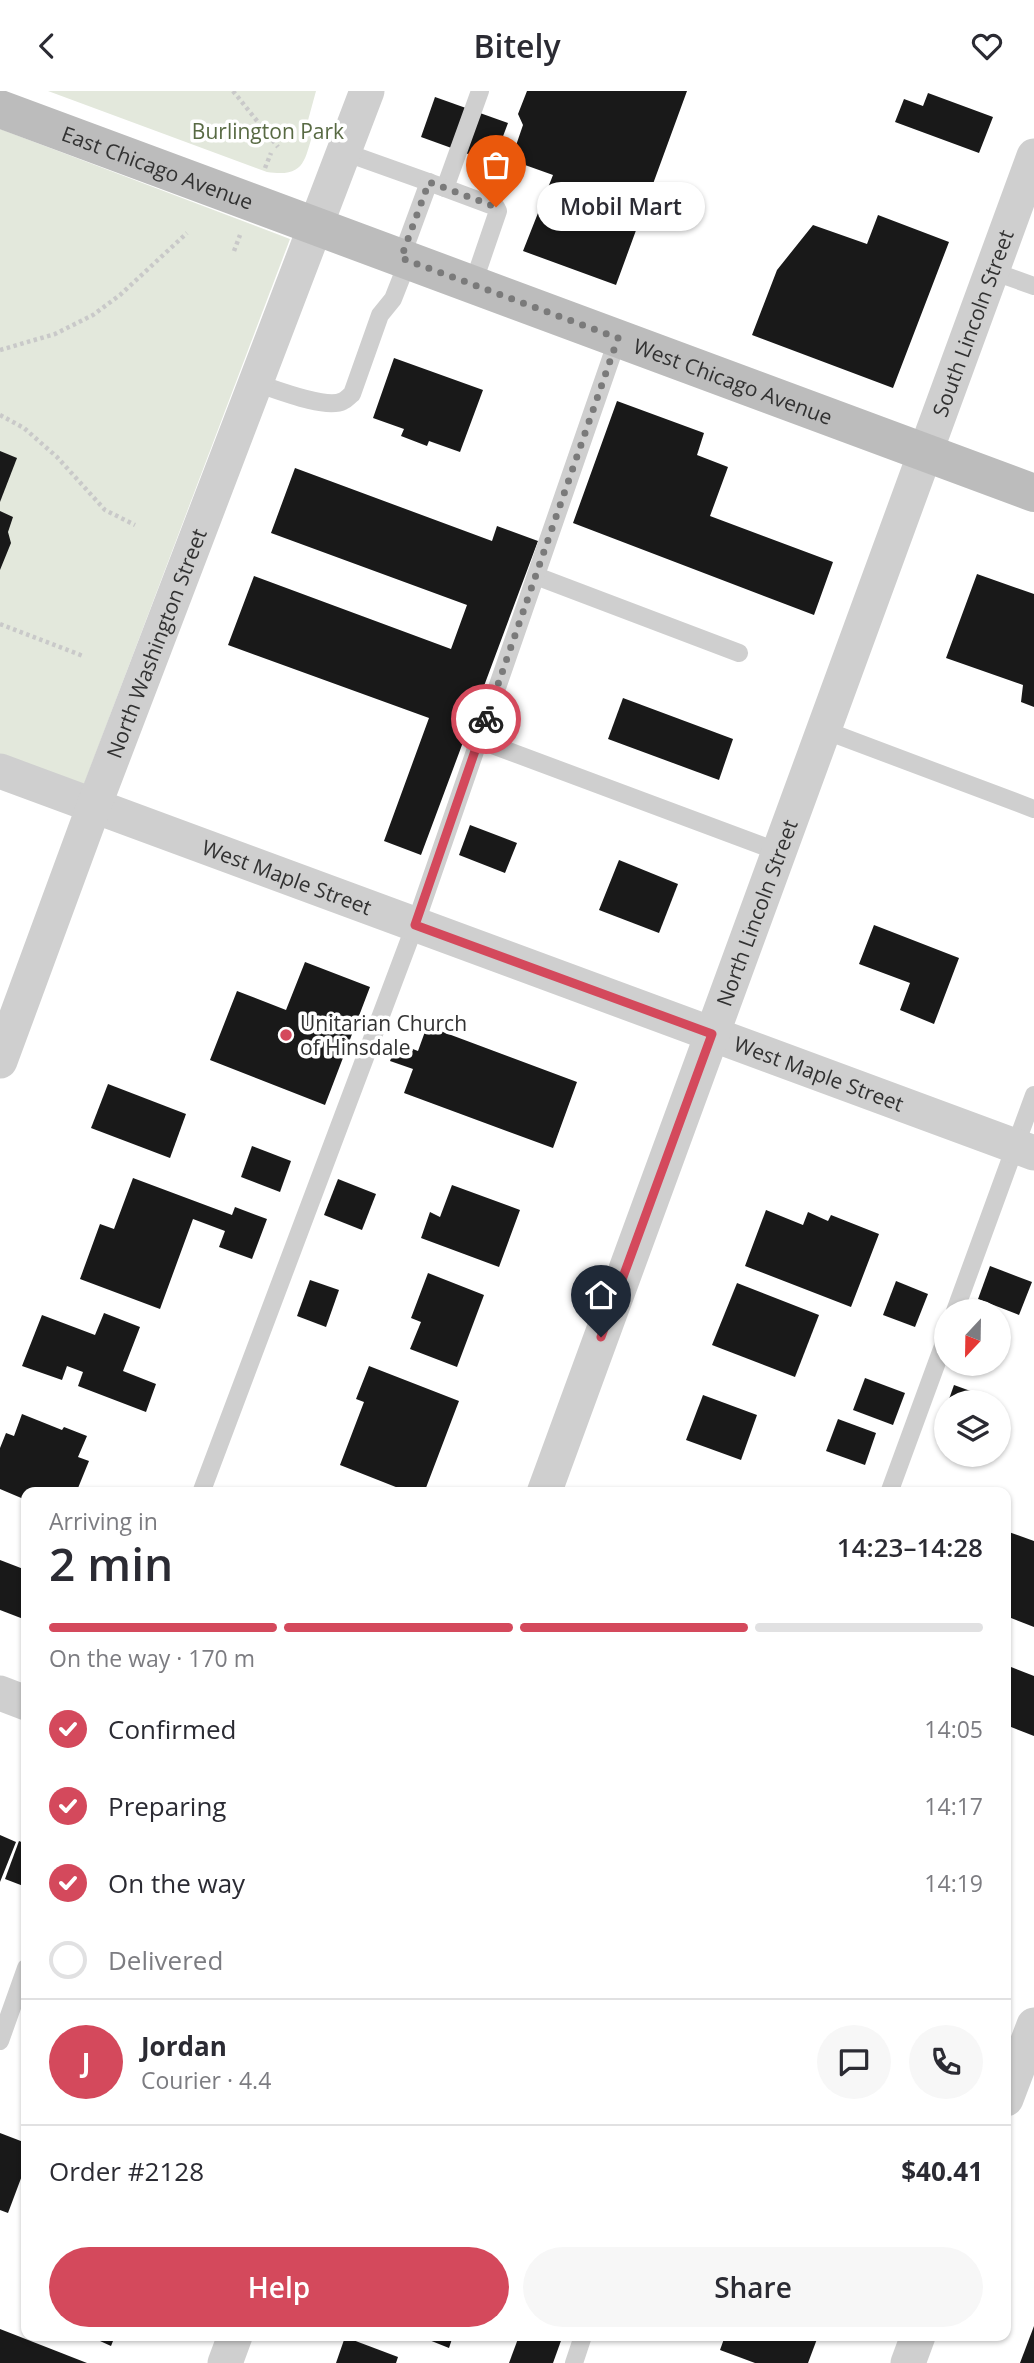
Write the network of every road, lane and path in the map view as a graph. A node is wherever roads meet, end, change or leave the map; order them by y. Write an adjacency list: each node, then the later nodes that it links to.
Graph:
1 (233, 91): 5 (path)
2 (367, 91): 6 (street, North Washington Street)
3 (480, 91): 8 (lane)
4 (0, 109): 9 (main road, East Chicago Avenue)
5 (278, 146)
6 (344, 152): 8 (lane); 9 (street, North Washington Street)
7 (1034, 156): 12 (street, South Lincoln Street)
8 (437, 185): 11 (lane); 13 (lane)
9 (316, 227): 11 (main road, West Chicago Avenue); 18 (street, North Washington Street)
10 (187, 233): 16 (path)
11 (405, 259): 13 (main road, West Chicago Avenue); 18 (lane)
12 (992, 271): 14 (lane); 20 (street, South Lincoln Street)
13 (473, 285): 15 (main road, West Chicago Avenue)
14 (1034, 286)
15 (618, 338): 20 (main road, West Chicago Avenue); 23 (lane)
16 (3, 350): 17 (path)
17 (0, 359)
18 (256, 383): 30 (street, North Washington Street)
19 (0, 415): 22 (path)
20 (926, 453): 21 (main road, West Chicago Avenue); 27 (street, North Lincoln Street)
21 (1034, 493)
22 (135, 525)
23 (536, 576): 25 (lane); 28 (lane)
24 (0, 624): 26 (path)
25 (739, 653)
26 (83, 656)
27 (824, 730): 31 (lane); 32 (street, North Lincoln Street)
28 (479, 740): 32 (lane); 33 (lane)
29 (0, 771): 30 (street, West Maple Street)
30 (93, 806): 33 (street, West Maple Street); 35 (street, North Washington Street)
31 (1034, 809)
32 (779, 852): 34 (street, North Lincoln Street)
33 (415, 925): 34 (street, West Maple Street); 40 (lane)
34 (712, 1034): 37 (street, West Maple Street); 41 (street, North Lincoln Street)
35 (0, 1061)
36 (1034, 1095): 37 (lane)
37 (1025, 1150): 38 (lane)
38 (961, 1299)
39 (934, 1370): 42 (lane)
40 (203, 1487)
41 (546, 1487)
42 (891, 1487)
43 (0, 1693): 44 (street)
44 (21, 1701)
45 (21, 1982): 47 (lane)
46 (1034, 2025): 48 (street)
47 (0, 2041)
48 (1016, 2077)
49 (233, 2341): 52 (street)
50 (581, 2341): 53 (lane)
51 (916, 2341): 54 (street)
52 (225, 2363)
53 (574, 2363)
54 (908, 2363)

